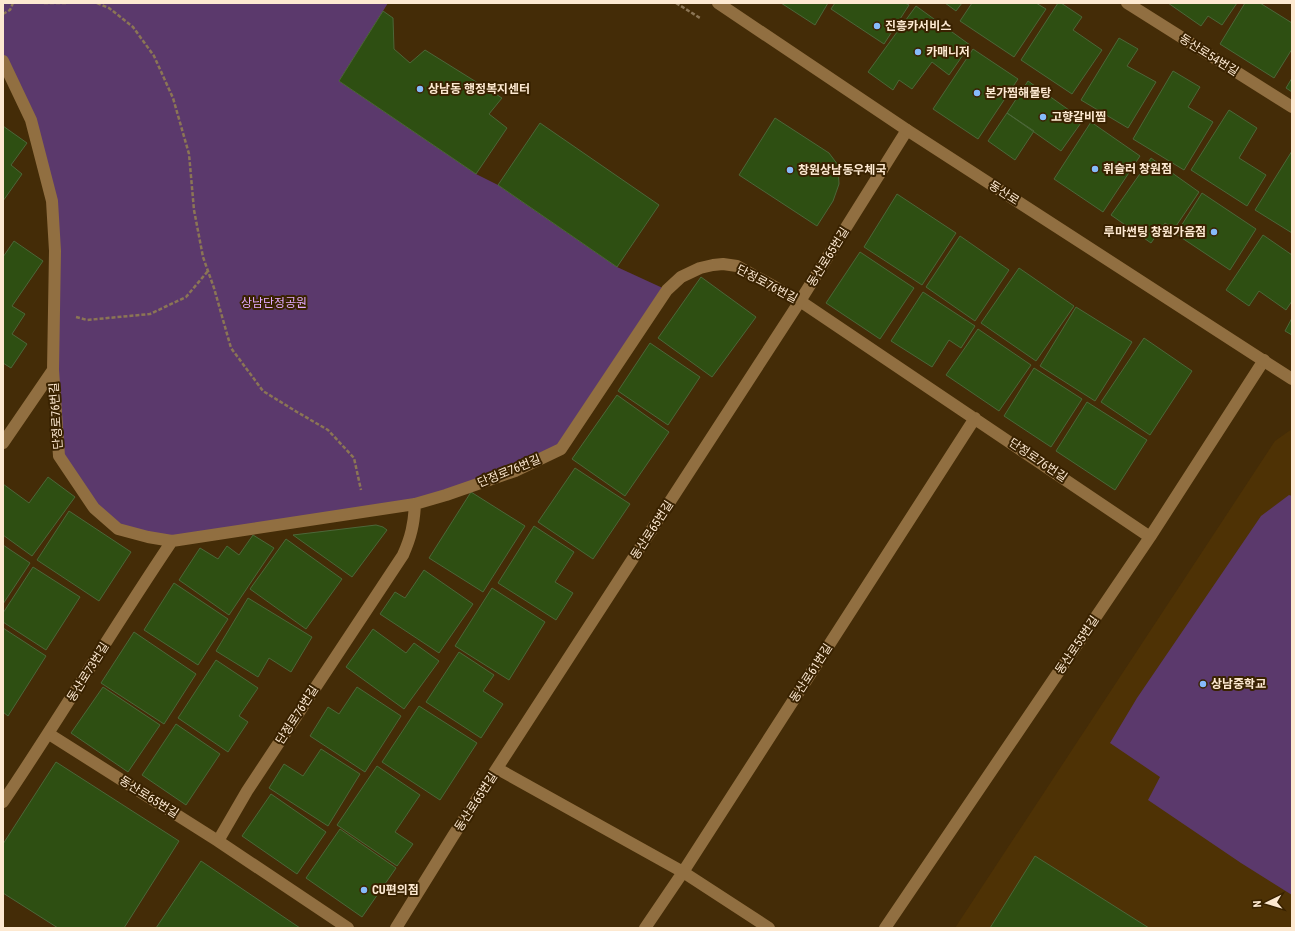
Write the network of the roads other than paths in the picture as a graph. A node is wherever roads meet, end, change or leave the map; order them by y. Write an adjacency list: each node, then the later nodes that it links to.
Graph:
1 (718, 3): 6 (main road, 동산로)
2 (1127, 3): 5 (main road, 동산로54번길)
3 (3, 61): 4 (main road, 단정로76번길)
4 (6, 78): 9 (main road, 단정로76번길)
5 (1292, 107)
6 (907, 130): 7 (main road, 동산로65번길); 8 (main road, 동산로)
7 (800, 301): 11 (main road, 단정로76번길); 13 (main road, 단정로76번길); 17 (main road, 동산로65번길)
8 (1264, 360): 10 (main road, 동산로); 14 (main road, 동산로55번길)
9 (53, 370): 12 (main road); 15 (main road, 단정로76번길)
10 (1292, 379)
11 (975, 418): 14 (main road, 단정로76번길); 20 (main road, 동산로61번길)
12 (3, 443)
13 (415, 504): 15 (main road, 단정로76번길); 19 (main road, 단정로76번길)
14 (1150, 537): 25 (main road, 동산로55번길)
15 (172, 542): 16 (main road, 동산로73번길)
16 (49, 734): 18 (main road, 동산로73번길); 19 (main road, 동산로65번길)
17 (498, 769): 20 (main road); 22 (main road, 동산로65번길)
18 (3, 802)
19 (218, 840): 21 (main road, 동산로65번길)
20 (683, 872): 23 (main road, 동산로61번길); 24 (main road)
21 (348, 928)
22 (396, 928)
23 (645, 928)
24 (769, 928)
25 (885, 928)

